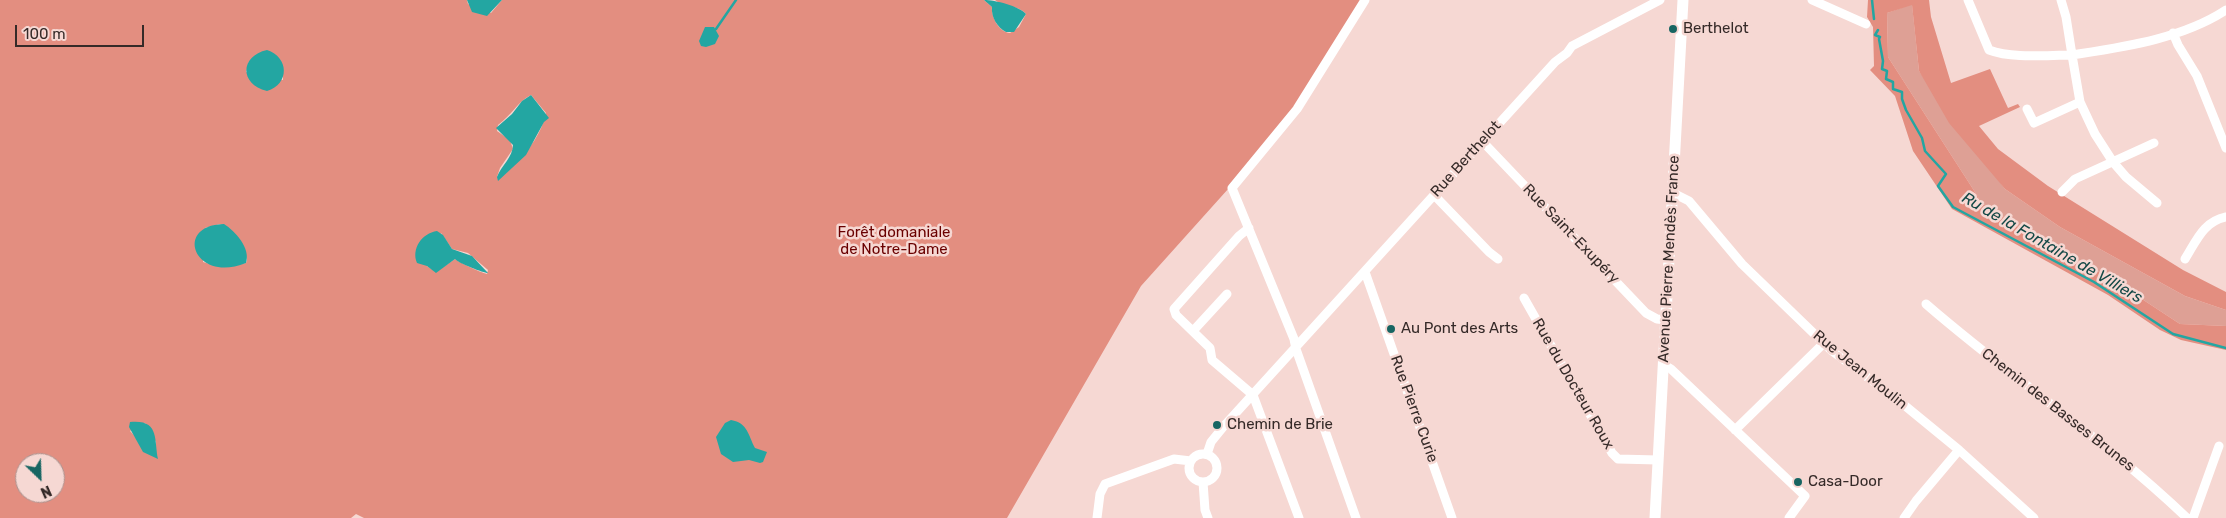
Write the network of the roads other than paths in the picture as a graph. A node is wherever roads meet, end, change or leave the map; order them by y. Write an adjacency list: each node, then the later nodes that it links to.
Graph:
1 (1365, 0): 22 (street)
2 (1660, 0): 13 (street, Rue Berthelot)
3 (1683, 0): 18 (main road, Avenue Pierre Mendès France)
4 (1812, 0): 8 (street)
5 (1968, 0): 10 (street)
6 (2061, 0): 10 (street)
7 (2226, 10): 9 (street)
8 (1866, 24)
9 (2173, 33): 10 (street); 15 (street)
10 (2072, 55): 11 (street)
11 (2080, 102): 12 (street); 16 (street)
12 (2027, 109)
13 (1482, 140): 19 (street, Rue Berthelot); 29 (street, Rue Saint-Exupéry)
14 (2154, 143): 16 (street)
15 (2226, 148)
16 (2113, 162): 17 (street); 20 (street)
17 (2062, 192)
18 (1673, 193): 29 (main road, Avenue Pierre Mendès France); 31 (street, Rue Jean Moulin)
19 (1434, 195): 23 (street); 25 (street, Rue Berthelot)
20 (2157, 203)
21 (2226, 217): 24 (street)
22 (1249, 228): 30 (street); 32 (street)
23 (1498, 259)
24 (2185, 259)
25 (1365, 272): 32 (street, Rue Berthelot); 46 (street, Rue Pierre Curie)
26 (1227, 294): 30 (street)
27 (1524, 298): 39 (street, Rue du Docteur Roux)
28 (1926, 304): 51 (street, Chemin des Basses Brunes)
29 (1666, 320): 33 (main road, Avenue Pierre Mendès France)
30 (1193, 331): 34 (street)
31 (1824, 343): 35 (street); 37 (street, Rue Jean Moulin)
32 (1296, 349): 34 (street, Rue Berthelot); 45 (street)
33 (1663, 364): 35 (street); 39 (main road, Avenue Pierre Mendès France)
34 (1253, 394): 38 (street, Rue Berthelot); 44 (street)
35 (1736, 430): 48 (street)
36 (2219, 446): 52 (street)
37 (1959, 450): 49 (street); 50 (street, Rue Jean Moulin)
38 (1207, 454): 40 (street); 41 (street)
39 (1658, 460): 47 (main road, Avenue Pierre Mendès France)
40 (1191, 461): 41 (street); 42 (street)
41 (1203, 482): 43 (street)
42 (1097, 518)
43 (1208, 518)
44 (1299, 518)
45 (1356, 518)
46 (1452, 518)
47 (1655, 518)
48 (1789, 518)
49 (1904, 518)
50 (2034, 518)
51 (2187, 518)
52 (2193, 518)

